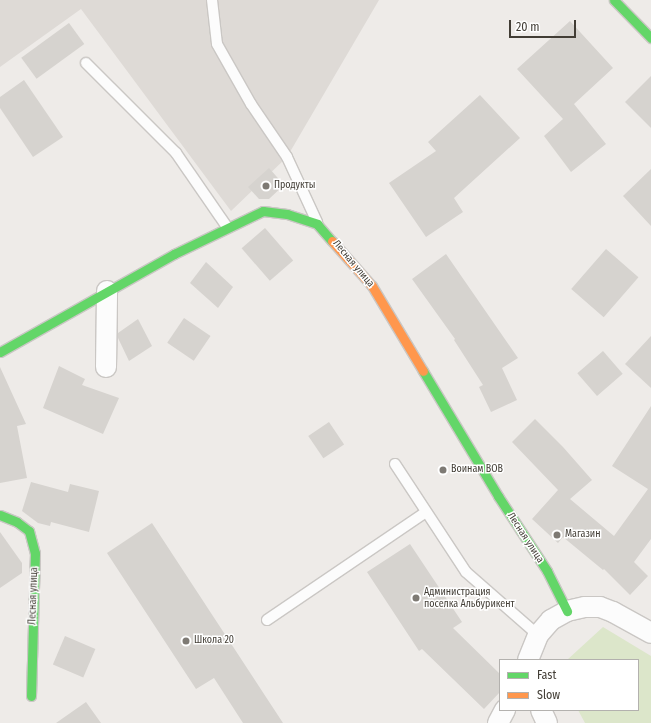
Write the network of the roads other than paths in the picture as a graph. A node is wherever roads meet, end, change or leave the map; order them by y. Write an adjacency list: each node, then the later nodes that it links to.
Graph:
1 (212, 0): 5 (lane)
2 (614, 0): 3 (street)
3 (651, 38)
4 (86, 63): 6 (lane)
5 (317, 224): 6 (street, Лесная улица); 13 (street, Лесная улица)
6 (227, 227): 7 (street, Лесная улица)
7 (107, 291): 8 (street, Лесная улица); 9 (street)
8 (0, 352)
9 (106, 367)
10 (395, 464): 11 (lane)
11 (426, 512): 14 (lane); 16 (lane)
12 (0, 515): 18 (street, Лесная улица)
13 (567, 611): 15 (street); 16 (street)
14 (267, 620)
15 (651, 633)
16 (538, 635): 17 (street)
17 (528, 659)
18 (31, 696)
19 (504, 711): 21 (street)
20 (541, 711): 22 (street)
21 (498, 723)
22 (547, 723)

